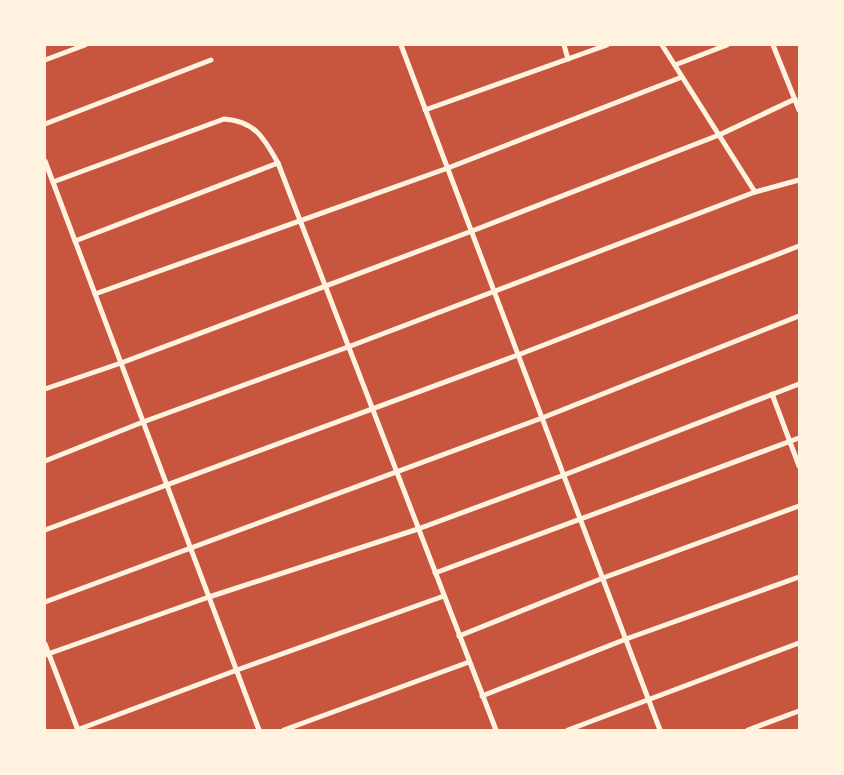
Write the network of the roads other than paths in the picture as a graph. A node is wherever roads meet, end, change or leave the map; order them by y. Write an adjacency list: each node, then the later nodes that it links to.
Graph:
1 (85, 45): 9 (street)
2 (401, 45): 14 (street)
3 (564, 45): 8 (street)
4 (607, 45): 8 (street)
5 (662, 45): 11 (street)
6 (727, 45): 11 (street)
7 (773, 45): 13 (street)
8 (568, 59): 14 (street)
9 (45, 60)
10 (211, 60): 16 (street)
11 (675, 65): 12 (street)
12 (682, 78): 17 (street); 20 (street)
13 (795, 99): 15 (street); 17 (street)
14 (425, 110): 20 (street)
15 (799, 110)
16 (45, 124)
17 (719, 136): 23 (street); 25 (street)
18 (45, 161): 22 (street)
19 (278, 163): 22 (street); 24 (street); 26 (street)
20 (448, 168): 24 (street); 25 (street)
21 (799, 180): 23 (street)
22 (53, 182): 26 (street)
23 (755, 192): 29 (street)
24 (300, 221): 28 (street); 30 (street)
25 (472, 231): 28 (street); 29 (street)
26 (75, 241): 30 (street)
27 (799, 246): 33 (street)
28 (326, 288): 32 (street); 34 (street)
29 (494, 290): 32 (street); 33 (street)
30 (95, 294): 34 (street)
31 (799, 316): 39 (street)
32 (348, 347): 38 (street); 40 (street)
33 (518, 355): 38 (street); 39 (street)
34 (121, 363): 36 (street); 40 (street)
35 (799, 384): 37 (street)
36 (45, 389)
37 (772, 394): 42 (street); 46 (street)
38 (372, 409): 45 (street); 47 (street)
39 (542, 418): 45 (street); 46 (street)
40 (143, 422): 43 (street); 47 (street)
41 (799, 438): 42 (street)
42 (790, 442): 44 (street); 49 (street)
43 (45, 461)
44 (799, 466)
45 (397, 473): 50 (street); 52 (street)
46 (564, 475): 49 (street); 50 (street)
47 (166, 484): 51 (street); 52 (street)
48 (799, 506): 55 (street)
49 (580, 518): 53 (street); 55 (street)
50 (418, 528): 53 (street); 57 (street)
51 (45, 530)
52 (190, 548): 57 (street); 58 (street)
53 (435, 573): 56 (street)
54 (799, 577): 60 (street)
55 (603, 578): 59 (street); 60 (street)
56 (444, 596): 59 (street); 65 (street)
57 (209, 597): 63 (street); 65 (street)
58 (45, 602)
59 (459, 636): 64 (street)
60 (626, 640): 66 (street); 67 (street)
61 (799, 643): 67 (street)
62 (45, 644): 63 (street)
63 (47, 654): 70 (street)
64 (469, 662): 66 (street); 72 (street)
65 (237, 670): 70 (street); 71 (street)
66 (482, 696): 69 (street)
67 (649, 700): 74 (street); 75 (street)
68 (799, 711): 76 (street)
69 (495, 729): 73 (street)
70 (78, 730)
71 (259, 730)
72 (284, 730)
73 (487, 730)
74 (568, 730)
75 (660, 730)
76 (748, 730)

